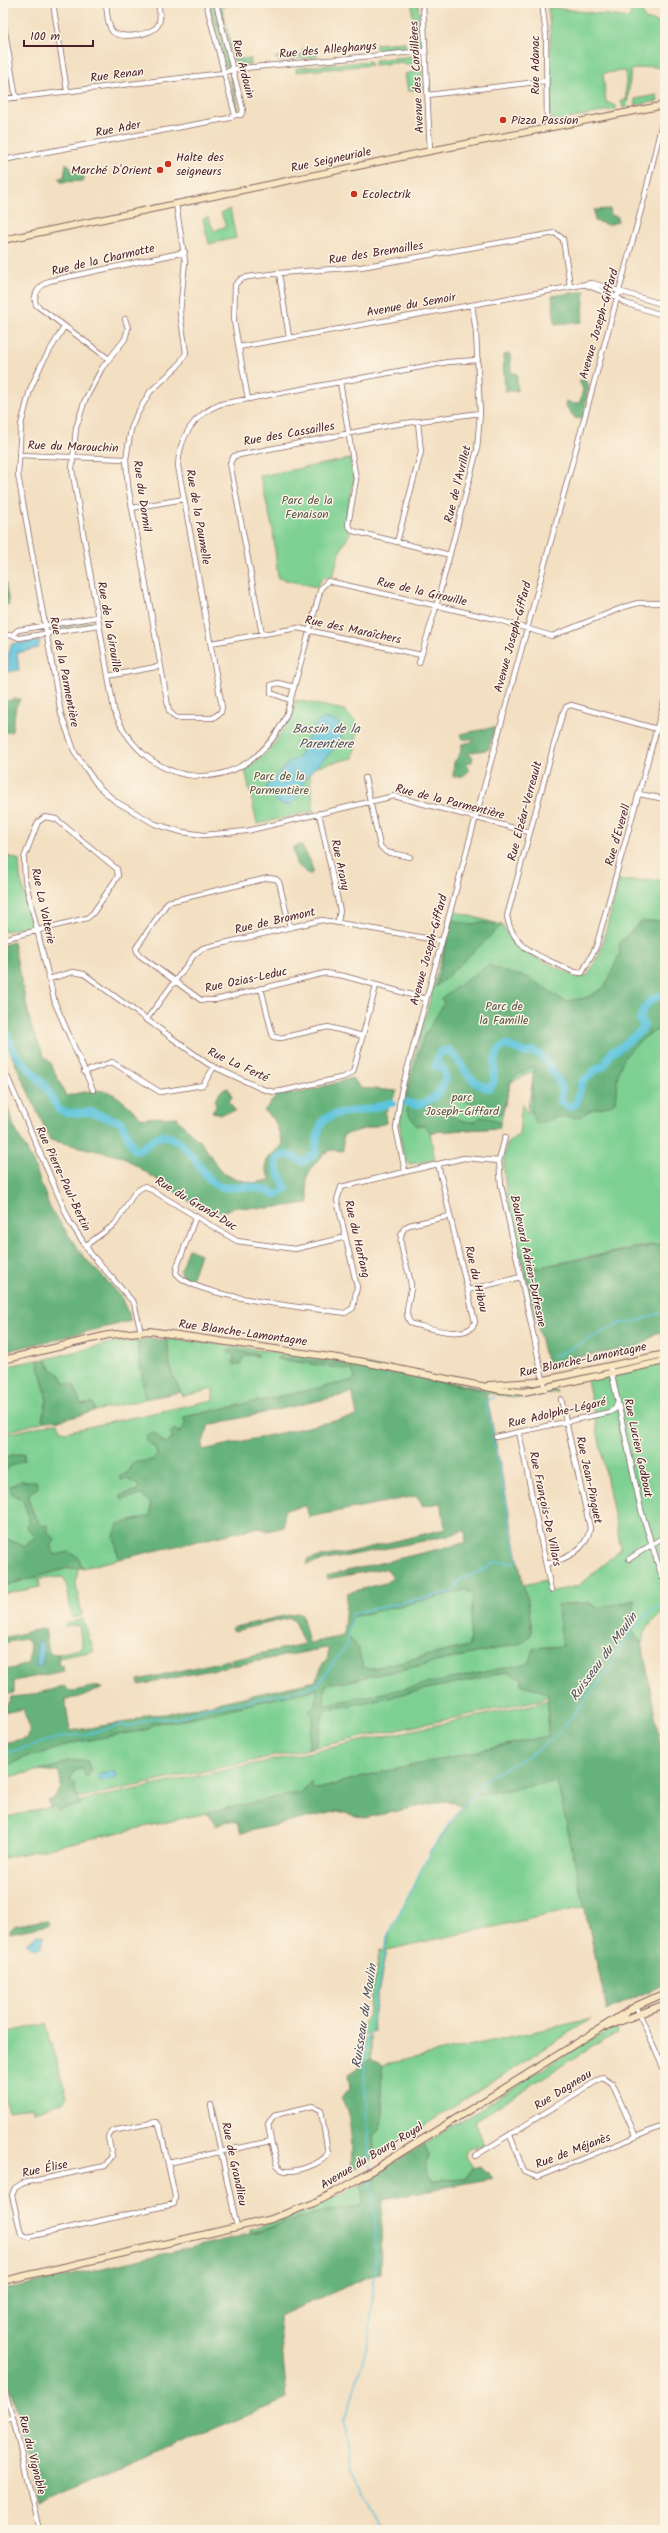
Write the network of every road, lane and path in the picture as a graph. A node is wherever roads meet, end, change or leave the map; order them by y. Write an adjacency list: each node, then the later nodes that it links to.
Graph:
1 (53, 3): 13 (street)
2 (106, 3): 3 (street)
3 (158, 3)
4 (206, 3): 11 (street, Rue Ardouin)
5 (216, 3): 10 (street, Rue Ardouin)
6 (423, 3): 9 (street, Avenue des Cordillères)
7 (542, 3): 12 (street, Rue Adanac)
8 (3, 20): 15 (street)
9 (425, 51): 10 (street, Rue des Alleghanys); 14 (street, Avenue des Cordillères)
10 (233, 69): 11 (street, Rue Renan); 19 (street, Rue Ardouin)
11 (224, 73): 13 (street, Rue Renan); 19 (street, Rue Ardouin)
12 (545, 82): 14 (street); 20 (street, Rue Adanac)
13 (67, 91): 15 (street, Rue Renan)
14 (428, 95): 21 (street, Avenue des Cordillères)
15 (16, 98): 16 (street, Rue Renan)
16 (3, 99)
17 (665, 105): 20 (street, Rue Seigneuriale)
18 (665, 110): 29 (street, Avenue Joseph-Giffard)
19 (235, 115): 22 (street, Rue Ader)
20 (547, 128): 21 (street, Rue Seigneuriale)
21 (430, 151): 23 (street, Rue Seigneuriale)
22 (3, 160)
23 (176, 204): 24 (street, Rue Seigneuriale); 25 (street, Rue du Dormil)
24 (3, 240)
25 (184, 252): 35 (street, Rue de la Charmotte); 47 (street, Rue du Dormil)
26 (279, 273): 28 (street, Rue des Bremailles); 36 (street); 37 (street, Rue des Bremailles)
27 (586, 285): 28 (street, Avenue du Semoir); 29 (street, Avenue du Semoir); 30 (street, Avenue du Semoir)
28 (570, 286): 31 (street, Avenue du Semoir)
29 (619, 291): 30 (street, Avenue Joseph-Giffard); 32 (street, Avenue du Semoir)
30 (617, 297): 33 (street, Avenue du Semoir); 57 (street, Avenue Joseph-Giffard)
31 (472, 305): 36 (street, Avenue du Semoir); 39 (street, Rue de l'Avrillet)
32 (665, 305)
33 (665, 316)
34 (125, 319): 38 (street, Rue de la Girouille)
35 (64, 327): 38 (street, Rue de la Charmotte); 45 (street, Rue de la Parmentière)
36 (289, 337): 37 (street, Avenue du Semoir)
37 (239, 347): 41 (street, Rue des Bremailles)
38 (108, 359): 46 (street, Rue de la Girouille)
39 (478, 360): 40 (street, Rue de la Paumelle); 42 (street, Rue de l'Avrillet)
40 (340, 382): 41 (street, Rue de la Paumelle); 44 (street)
41 (248, 399): 48 (street, Rue de la Paumelle)
42 (480, 412): 43 (street, Rue des Cassailles); 51 (street, Rue de l'Avrillet)
43 (418, 422): 44 (street, Rue des Cassailles); 50 (street)
44 (349, 433): 50 (street); 60 (street, Rue des Cassailles)
45 (19, 455): 46 (street, Rue du Marouchin); 56 (street, Rue de la Parmentière)
46 (73, 457): 47 (street, Rue du Marouchin); 54 (street, Rue de la Girouille)
47 (126, 459): 49 (street, Rue du Dormil)
48 (184, 499): 49 (street); 63 (street, Rue de la Paumelle)
49 (132, 508): 66 (street, Rue du Dormil)
50 (397, 542): 51 (street)
51 (450, 555): 53 (street, Rue de l'Avrillet)
52 (665, 603): 57 (street, Rue de la Girouille)
53 (436, 607): 57 (street, Rue de la Girouille); 58 (street, Rue de la Girouille); 64 (street, Rue de l'Avrillet)
54 (97, 617): 55 (street, Rue de la Girouille); 56 (street)
55 (98, 625): 59 (street); 67 (street, Rue de la Girouille)
56 (45, 626): 59 (street, Rue de la Parmentière); 61 (street)
57 (526, 628): 77 (street, Avenue Joseph-Giffard)
58 (309, 630): 60 (street, Rue des Maraîchers); 64 (street, Rue des Maraîchers); 68 (street, Rue de la Girouille)
59 (46, 634): 61 (street); 76 (street, Rue de la Parmentière)
60 (262, 634): 63 (street, Rue des Maraîchers)
61 (12, 635): 62 (street)
62 (3, 636)
63 (211, 643): 66 (street, Rue de la Paumelle)
64 (421, 656): 65 (street, Rue de l'Avrillet)
65 (418, 663)
66 (161, 666): 67 (street)
67 (108, 676): 70 (street, Rue de la Girouille)
68 (294, 687): 70 (street, Rue de la Girouille); 70 (street)
69 (665, 699): 71 (street, Rue d'Everell)
70 (290, 700)
71 (657, 728): 73 (street, Rue d'Everell); 78 (street, Rue Elzéar-Verreault)
72 (366, 778): 75 (street)
73 (639, 794): 74 (street); 85 (street, Rue d'Everell)
74 (665, 799)
75 (370, 801): 76 (street, Rue de la Parmentière); 77 (street, Rue de la Parmentière); 79 (street)
76 (319, 813): 80 (street, Rue Arany)
77 (475, 818): 78 (street, Rue de la Parmentière); 84 (street, Avenue Joseph-Giffard)
78 (529, 832): 85 (street, Rue Elzéar-Verreault)
79 (410, 857)
80 (338, 921): 81 (street, Rue de Bromont); 84 (street, Rue de Bromont)
81 (290, 927): 87 (street, Rue de Bromont); 87 (street, Rue Ozias-Leduc)
82 (37, 930): 82 (street, Rue La Valterie); 83 (street); 86 (street, Rue La Valterie)
83 (3, 939)
84 (442, 941): 90 (street, Avenue Joseph-Giffard)
85 (582, 973)
86 (49, 979): 91 (street, Rue La Ferté); 95 (street, Rue La Valterie)
87 (175, 981): 89 (street, Rue Ozias-Leduc); 91 (street, Rue de Bromont)
88 (376, 986): 89 (street, Rue Ozias-Leduc); 90 (street, Rue Ozias-Leduc); 92 (street, Rue La Ferté)
89 (260, 988): 92 (street)
90 (426, 999): 100 (street, Avenue Joseph-Giffard)
91 (146, 1020): 94 (street, Rue La Ferté)
92 (363, 1036): 94 (street, Rue La Ferté)
93 (3, 1067): 104 (street, Rue Pierre-Paul-Bertin)
94 (214, 1067): 95 (street)
95 (84, 1072): 96 (street, Rue La Valterie)
96 (92, 1090)
97 (505, 1137): 98 (street, Boulevard Adrien-Dufresne)
98 (499, 1161): 99 (street, Rue du Harfang); 105 (street, Boulevard Adrien-Dufresne)
99 (438, 1164): 100 (street, Rue du Harfang); 102 (street, Rue du Hibou)
100 (406, 1171): 103 (street, Rue du Harfang)
101 (196, 1216): 103 (street, Rue du Grand-Duc); 103 (street, Rue du Harfang); 104 (street, Rue du Grand-Duc)
102 (450, 1216): 106 (street, Rue du Hibou); 106 (street, Rue du Hibou)
103 (346, 1237)
104 (85, 1246): 107 (street, Rue Pierre-Paul-Bertin)
105 (522, 1277): 106 (street); 112 (street, Boulevard Adrien-Dufresne)
106 (468, 1290)
107 (141, 1332): 109 (street, Rue Blanche-Lamontagne); 113 (street, Rue Blanche-Lamontagne)
108 (665, 1354): 111 (street, Rue Blanche-Lamontagne)
109 (3, 1360)
110 (665, 1361): 111 (street, Rue Blanche-Lamontagne)
111 (611, 1370): 112 (street, Rue Blanche-Lamontagne); 114 (street, Rue Blanche-Lamontagne); 116 (street, Rue Lucien Godbout)
112 (543, 1380): 113 (street, Rue Blanche-Lamontagne); 114 (street, Boulevard Adrien-Dufresne)
113 (481, 1385): 114 (street, Rue Blanche-Lamontagne)
114 (545, 1389)
115 (561, 1399): 117 (street, Rue Jean-Pinguet)
116 (617, 1402): 117 (street, Rue Adolphe-Légaré); 121 (street, Rue Lucien Godbout)
117 (566, 1421): 118 (street, Rue Adolphe-Légaré); 123 (street, Rue Jean-Pinguet)
118 (519, 1432): 119 (street, Rue Adolphe-Légaré); 123 (street, Rue François-De Villars)
119 (496, 1437)
120 (665, 1536): 121 (street)
121 (650, 1545): 122 (street); 124 (street, Rue Lucien Godbout)
122 (629, 1559)
123 (546, 1564): 125 (street, Rue François-De Villars)
124 (662, 1577)
125 (551, 1590)
126 (665, 1993): 128 (street, Avenue du Bourg-Royal)
127 (665, 2004): 129 (street, Avenue du Bourg-Royal)
128 (636, 2006): 129 (street); 130 (street, Avenue du Bourg-Royal)
129 (639, 2014): 130 (street, Avenue du Bourg-Royal); 131 (street)
130 (592, 2032): 140 (street, Avenue du Bourg-Royal)
131 (665, 2072)
132 (211, 2105): 137 (street, Rue de Grandlieu)
133 (665, 2125): 135 (street, Rue de Méjanès)
134 (510, 2135): 135 (street, Rue de Méjanès); 135 (street, Rue Dagneau); 138 (street, Rue Dagneau)
135 (636, 2137)
136 (271, 2141): 136 (street); 137 (street)
137 (221, 2151): 139 (street); 140 (street, Rue de Grandlieu)
138 (475, 2156)
139 (168, 2163): 139 (street, Rue Élise)
140 (238, 2227): 141 (street, Avenue du Bourg-Royal)
141 (3, 2281)
142 (3, 2386): 143 (street, Rue du Vignoble)
143 (13, 2418): 144 (street); 145 (street, Rue du Vignoble)
144 (3, 2421)
145 (39, 2530)

